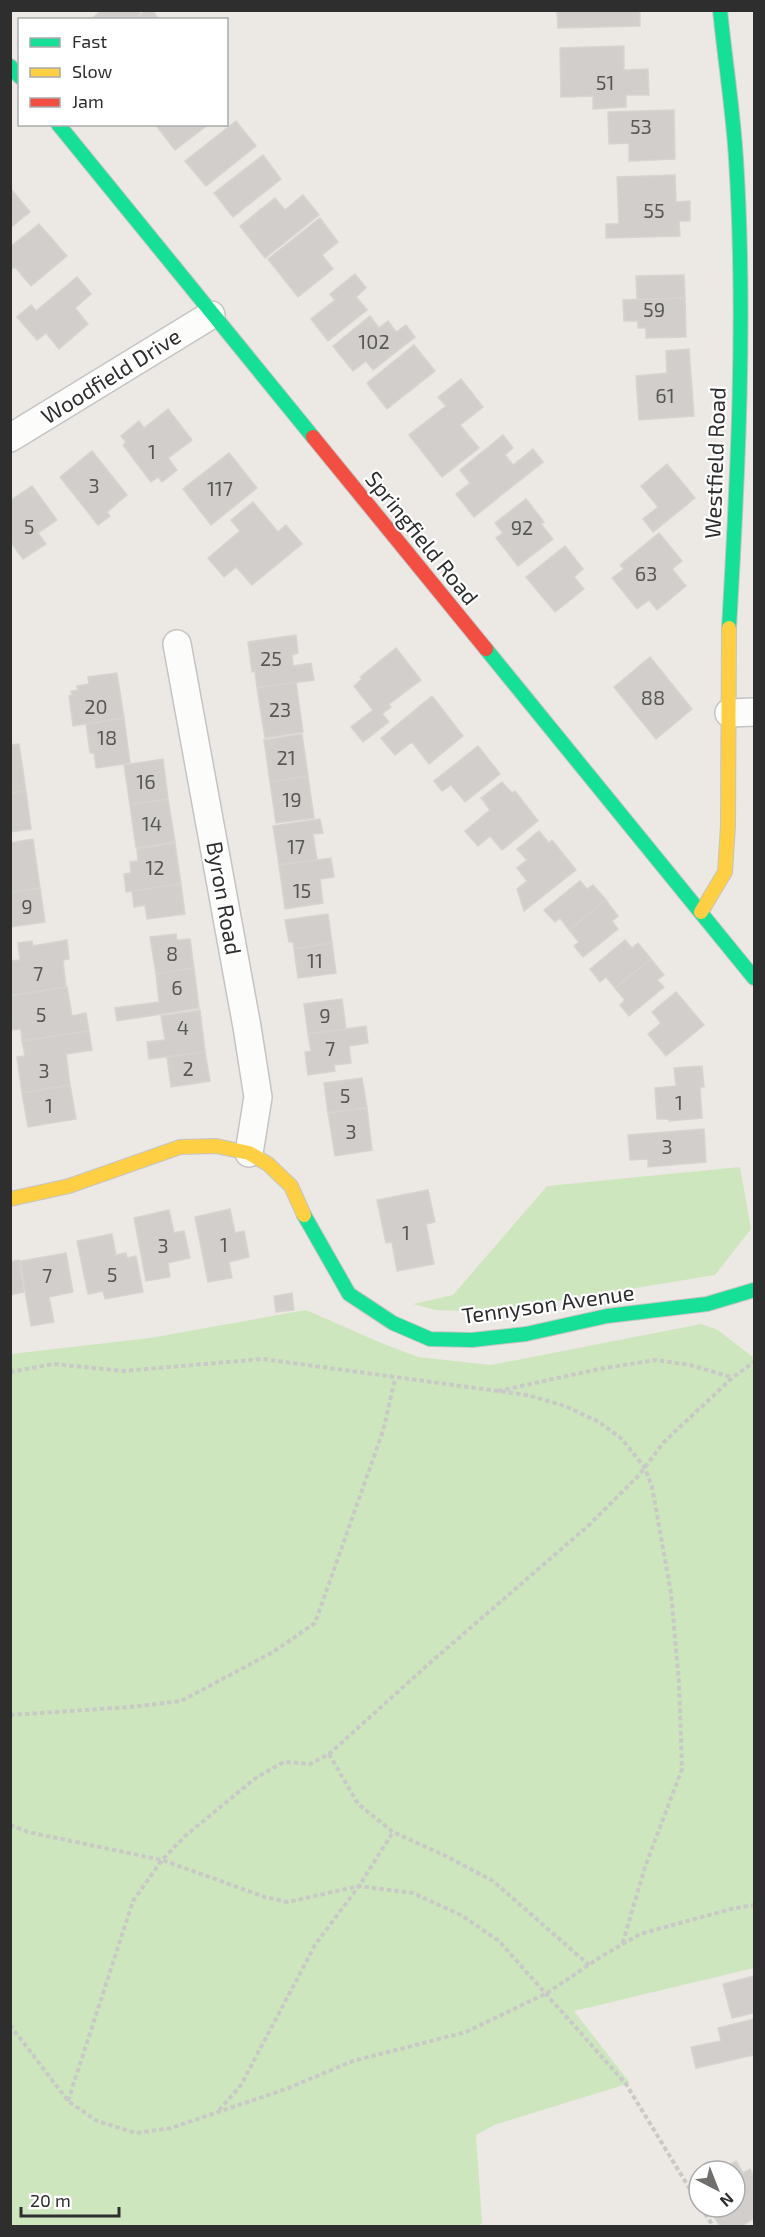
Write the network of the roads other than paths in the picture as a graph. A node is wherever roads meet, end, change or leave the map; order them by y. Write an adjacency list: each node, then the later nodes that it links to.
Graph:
1 (720, 10): 6 (street, Westfield Road)
2 (60, 126): 3 (street, Springfield Road)
3 (211, 315): 4 (street, Woodfield Drive); 7 (street, Springfield Road)
4 (10, 438)
5 (177, 644): 9 (street, Byron Road)
6 (742, 712): 7 (street, Westfield Road)
7 (701, 912): 8 (street, Springfield Road)
8 (754, 978)
9 (249, 1153): 10 (street, Tennyson Avenue); 11 (street, Tennyson Avenue)
10 (10, 1199)
11 (754, 1290)

